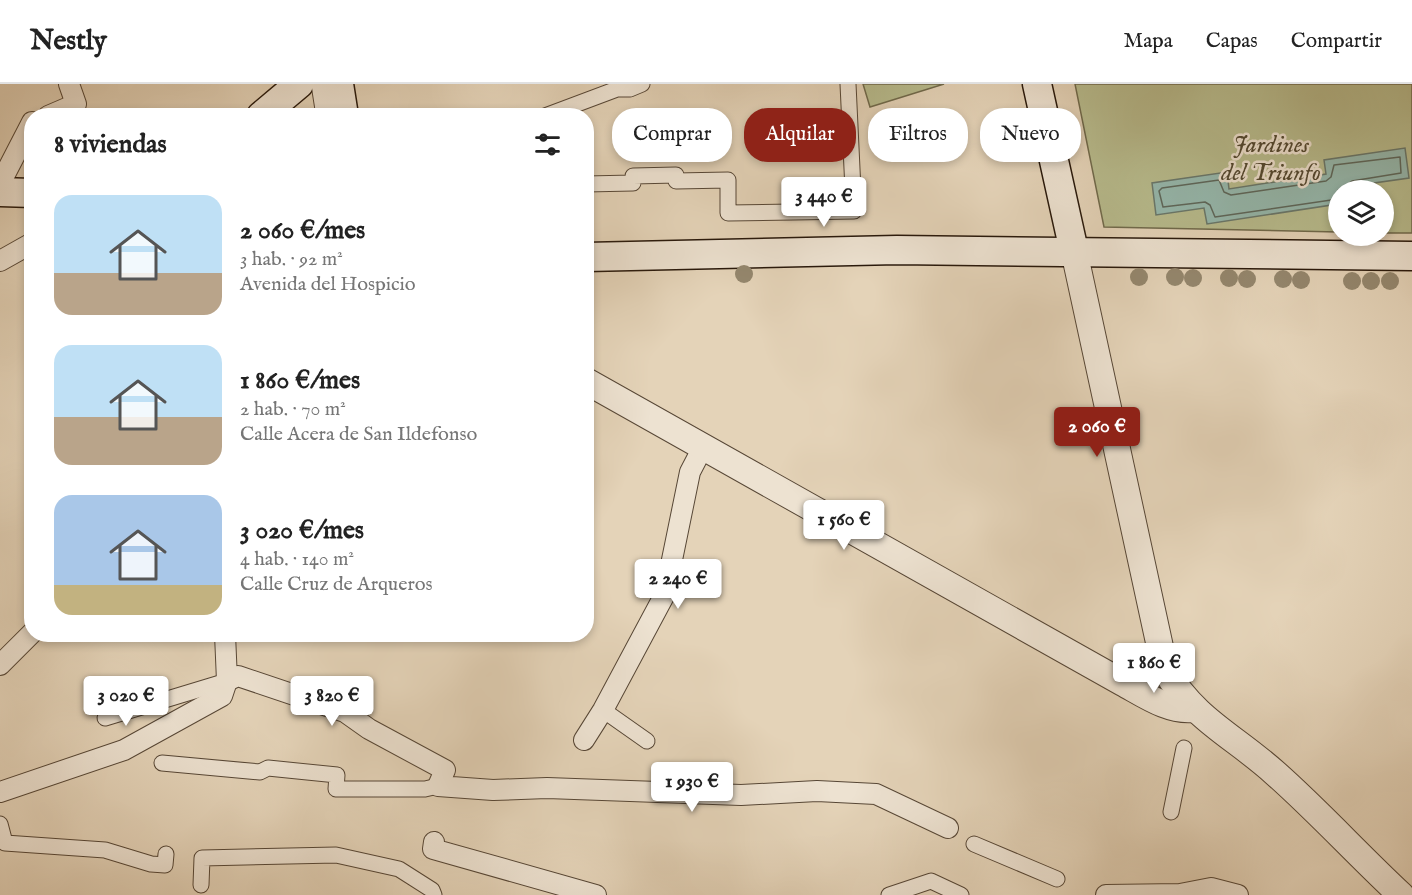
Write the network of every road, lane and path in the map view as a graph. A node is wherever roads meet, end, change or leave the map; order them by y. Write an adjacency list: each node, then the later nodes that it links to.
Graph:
1 (69, 84): 9 (street)
2 (299, 84): 10 (main road)
3 (307, 84): 11 (street)
4 (319, 84): 12 (street)
5 (339, 84): 13 (main road)
6 (642, 84): 14 (street)
7 (849, 84): 17 (street)
8 (1037, 84): 21 (main road)
9 (67, 108)
10 (270, 108)
11 (278, 108)
12 (323, 108)
13 (343, 108)
14 (566, 108)
15 (24, 138): 16 (street)
16 (0, 184)
17 (594, 184)
18 (0, 192): 19 (main road)
19 (24, 192)
20 (24, 248): 24 (street)
21 (1074, 251): 22 (main road); 23 (main road); 29 (street)
22 (1412, 256)
23 (594, 257)
24 (0, 261)
25 (594, 386): 26 (street)
26 (703, 447): 32 (street); 34 (street)
27 (24, 641): 30 (street)
28 (225, 642): 31 (street)
29 (1163, 657): 32 (street); 33 (street); 40 (street)
30 (0, 665)
31 (227, 681): 35 (street); 41 (street); 42 (street)
32 (1123, 683): 33 (street)
33 (1194, 709): 40 (street)
34 (603, 710): 36 (street); 37 (street)
35 (105, 718)
36 (584, 740)
37 (647, 741)
38 (1184, 748): 43 (street)
39 (162, 763): 41 (street)
40 (1283, 773): 51 (street); 58 (street)
41 (438, 786): 45 (street)
42 (0, 792)
43 (1171, 812)
44 (0, 824): 48 (street)
45 (948, 828)
46 (434, 842): 52 (street)
47 (974, 844): 49 (street)
48 (166, 854)
49 (1057, 879)
50 (201, 885): 53 (street)
51 (1412, 893)
52 (595, 894)
53 (434, 895)
54 (889, 895): 55 (street)
55 (961, 895)
56 (1106, 895): 57 (street)
57 (1238, 895)
58 (1401, 895)

